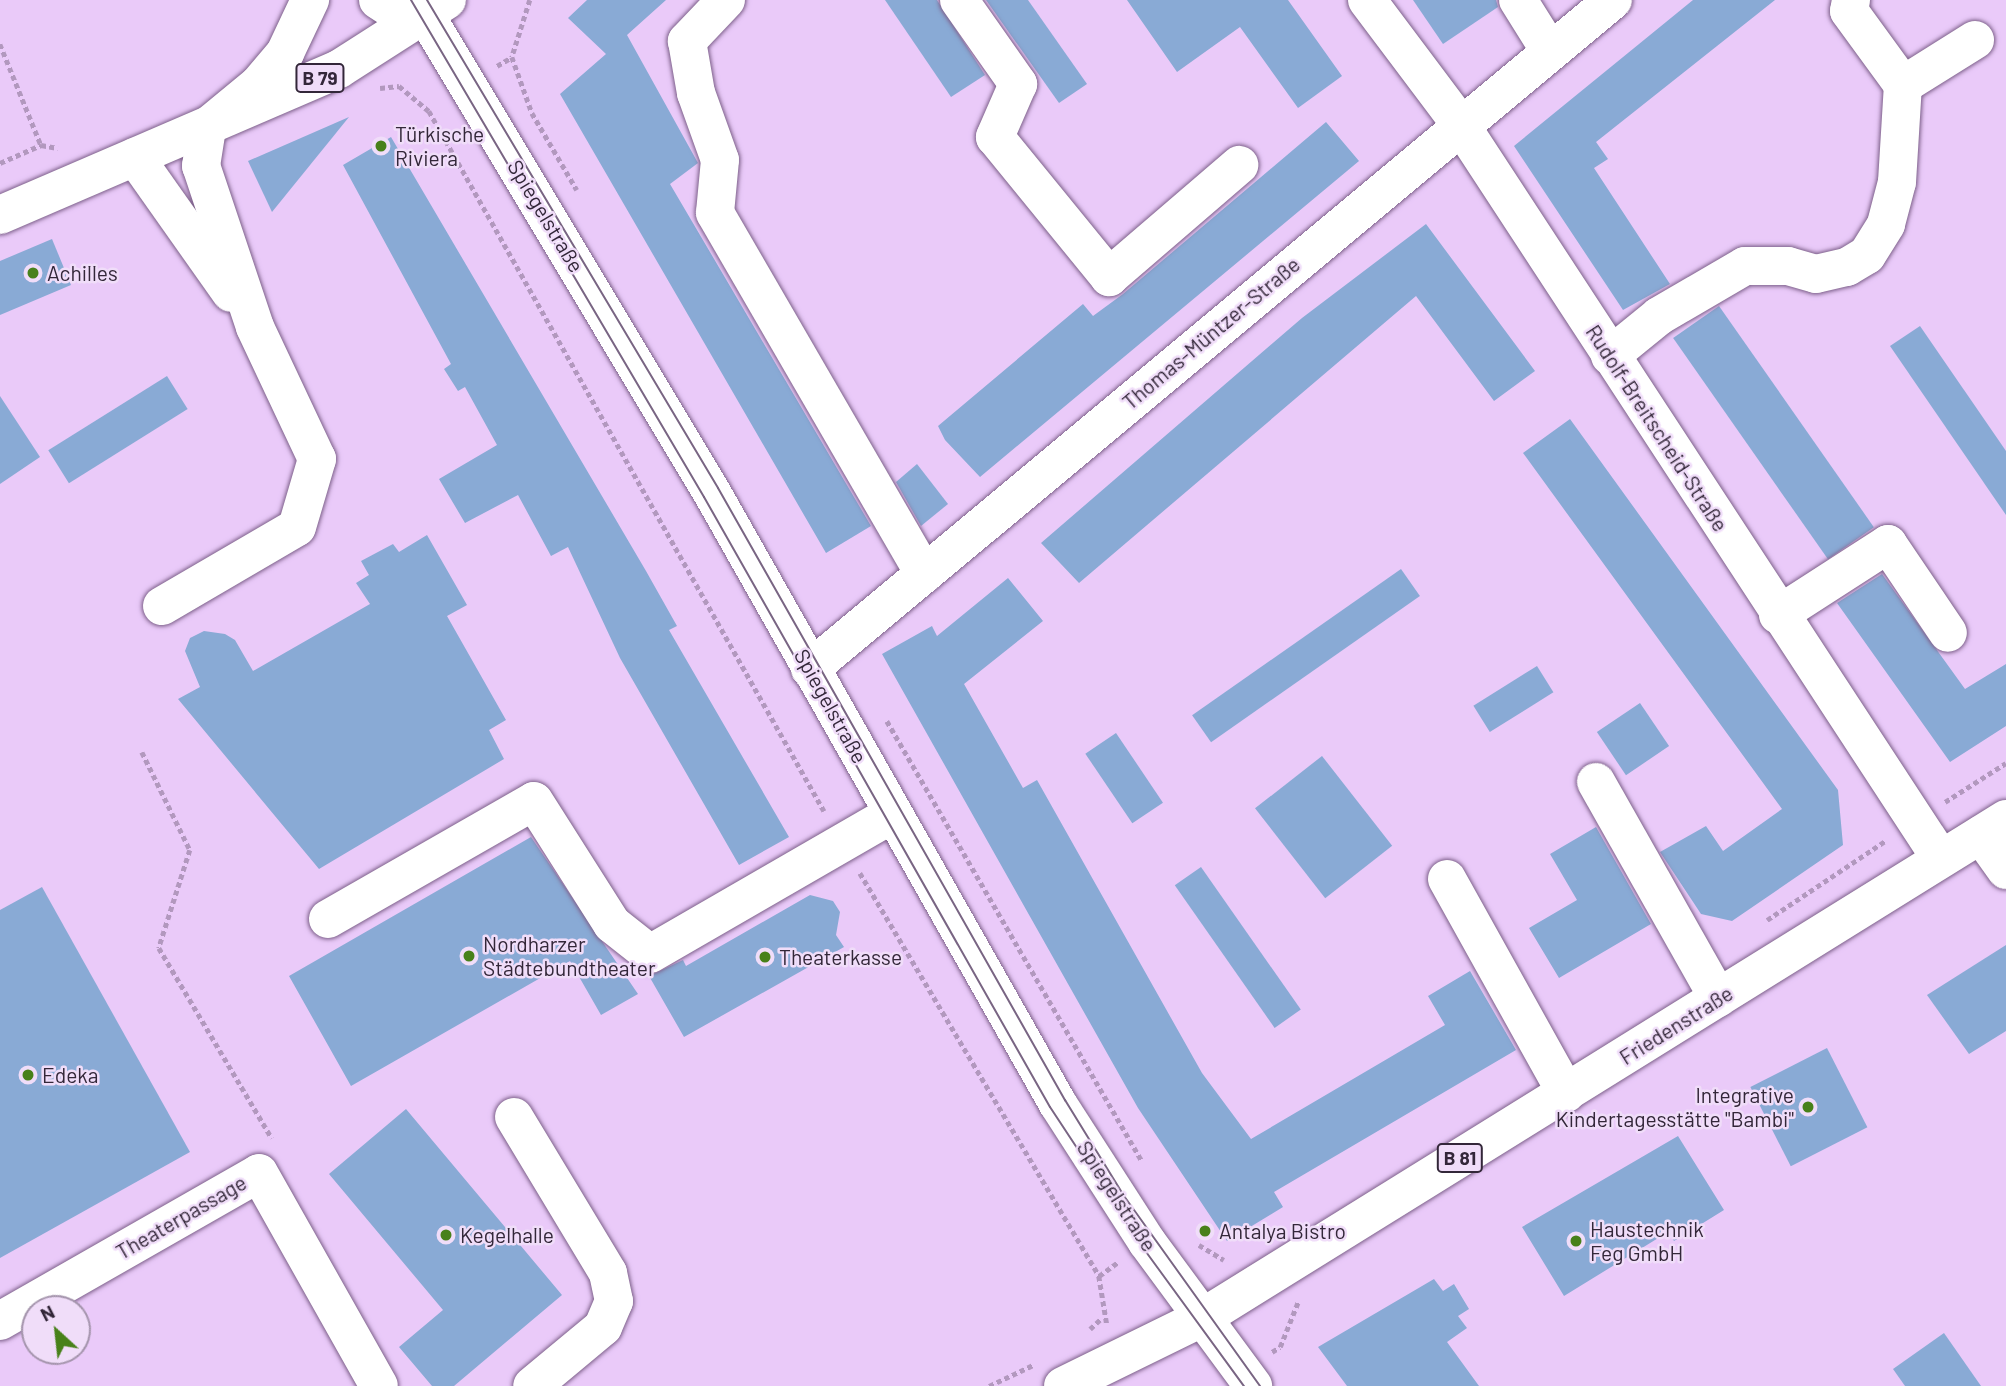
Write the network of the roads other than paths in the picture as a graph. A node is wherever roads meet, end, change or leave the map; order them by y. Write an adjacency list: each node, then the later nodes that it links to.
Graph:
1 (310, 0): 14 (street)
2 (378, 0): 9 (street)
3 (726, 0): 20 (street)
4 (959, 0): 16 (street)
5 (1367, 0): 13 (street, Rudolf-Breitscheid-Straße)
6 (1518, 0): 11 (street)
7 (1613, 0): 11 (street, Thomas-Müntzer-Straße)
8 (1851, 0): 12 (street)
9 (435, 5): 14 (street, B 79); 24 (street, Spiegelstraße)
10 (1975, 40): 12 (street)
11 (1550, 51): 13 (street, Thomas-Müntzer-Straße)
12 (1903, 85): 19 (street)
13 (1460, 124): 19 (street, Rudolf-Breitscheid-Straße); 20 (street, Thomas-Müntzer-Straße)
14 (207, 127): 15 (street, B 79); 18 (street)
15 (135, 157): 17 (street, B 79); 18 (street)
16 (1239, 165)
17 (0, 215)
18 (254, 327): 21 (street)
19 (1610, 356): 22 (street, Rudolf-Breitscheid-Straße)
20 (924, 574): 24 (street, Thomas-Müntzer-Straße)
21 (162, 606)
22 (1778, 615): 23 (street); 28 (street, Rudolf-Breitscheid-Straße)
23 (1948, 633)
24 (810, 669): 26 (street, Spiegelstraße)
25 (1596, 782): 32 (street)
26 (892, 814): 31 (street); 35 (street, Spiegelstraße)
27 (1994, 827): 28 (street, Friedenstraße / B 81); 29 (street)
28 (1941, 859): 32 (street, Friedenstraße / B 81)
29 (2006, 870)
30 (1447, 879): 33 (street)
31 (328, 919)
32 (1718, 998): 33 (street, Friedenstraße / B 81)
33 (1566, 1093): 35 (street, Friedenstraße / B 81)
34 (514, 1117): 38 (street)
35 (1202, 1318): 39 (street, B 81); 40 (street, Spiegelstraße)
36 (0, 1321): 37 (street, Theaterpassage)
37 (379, 1386)
38 (532, 1386)
39 (1063, 1386)
40 (1253, 1386)

